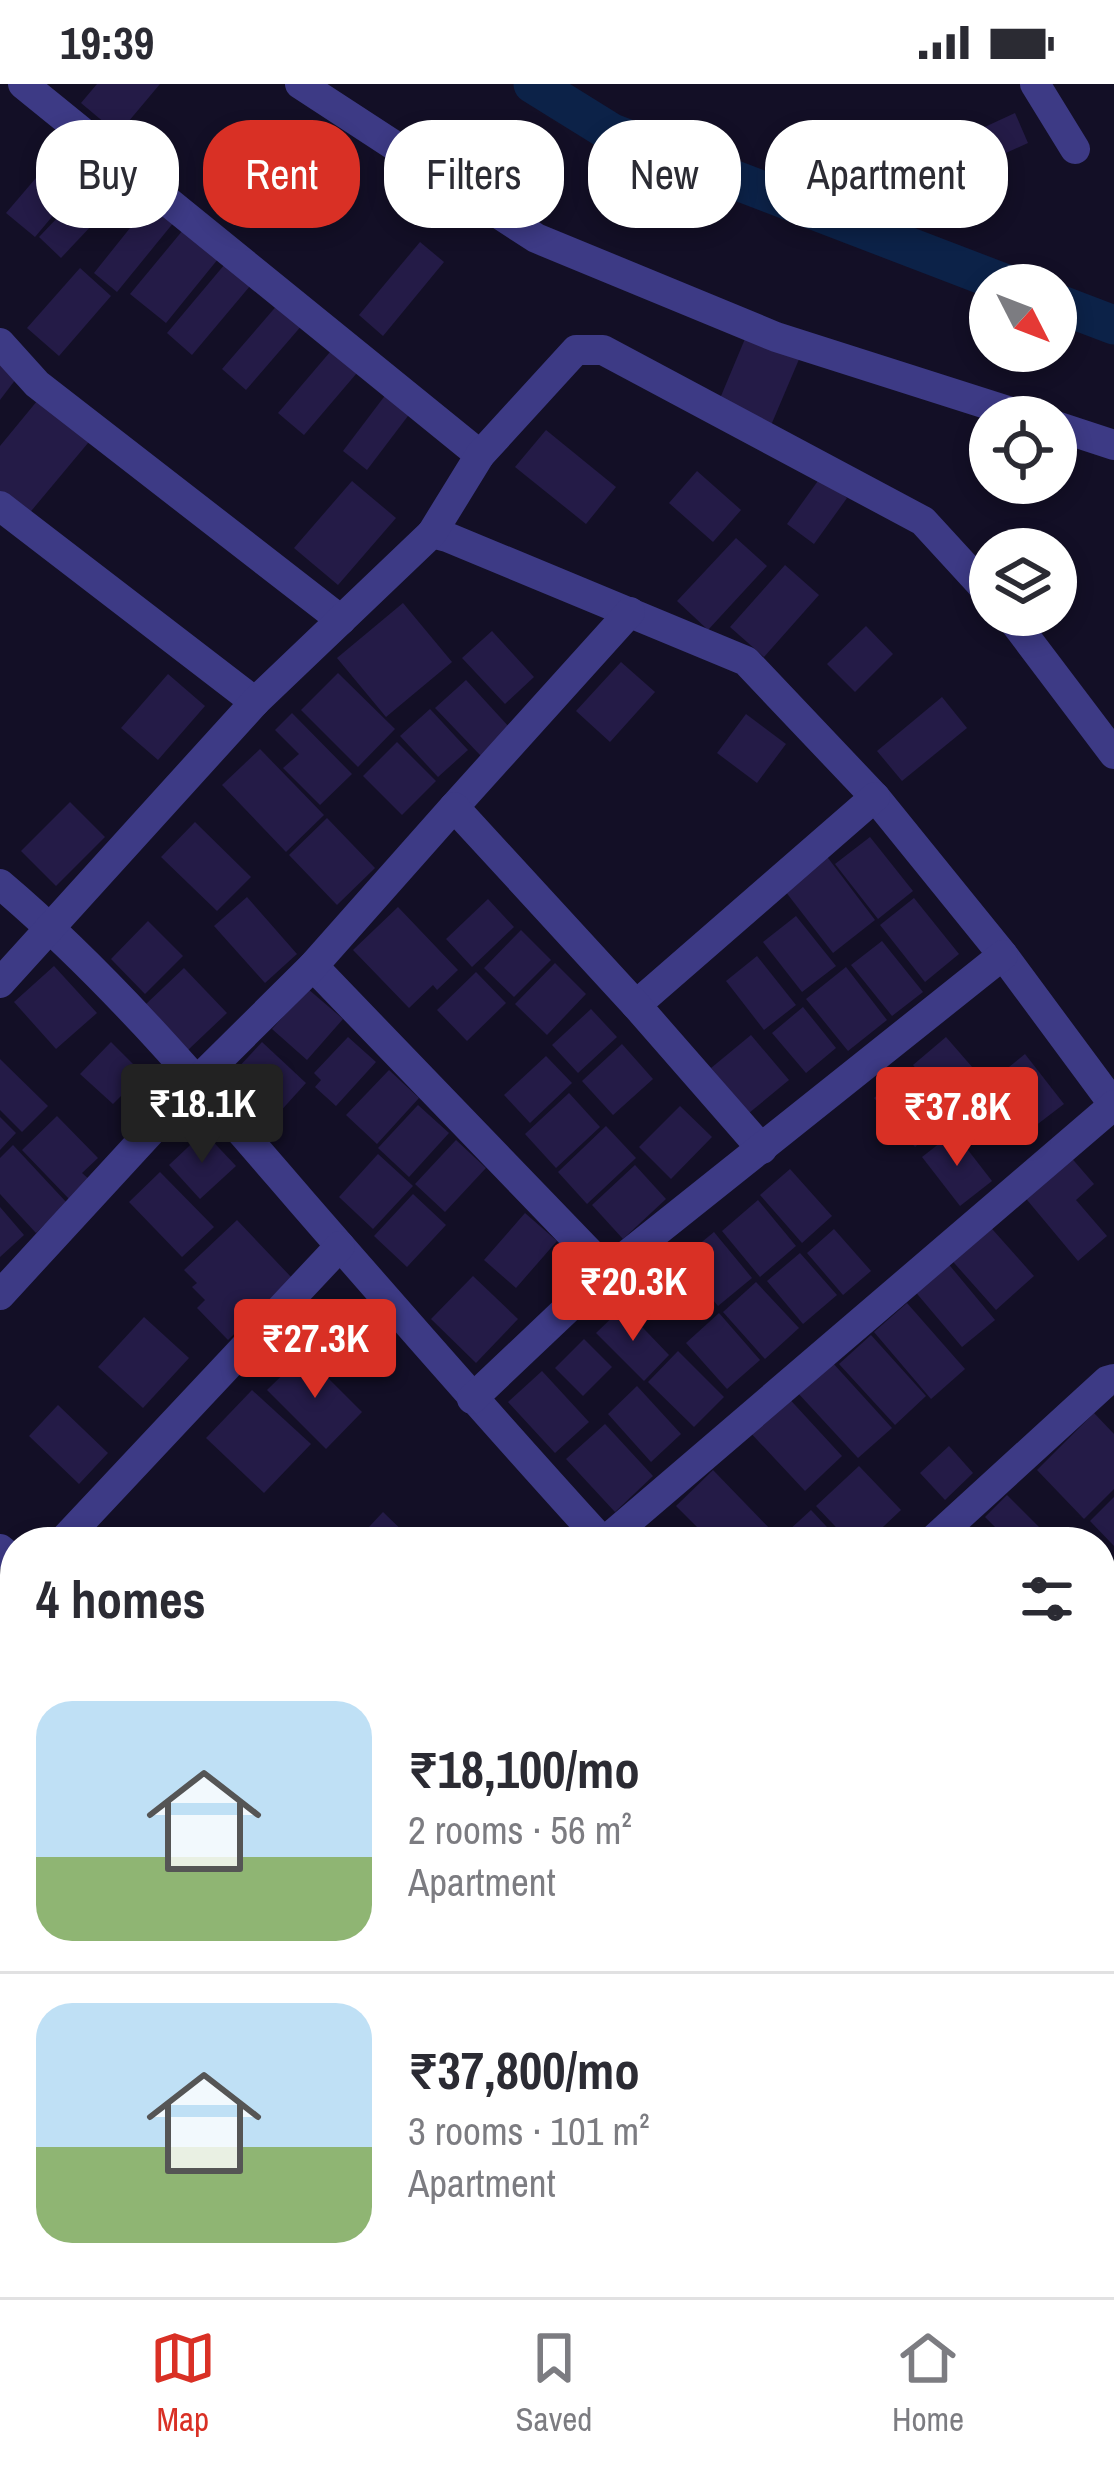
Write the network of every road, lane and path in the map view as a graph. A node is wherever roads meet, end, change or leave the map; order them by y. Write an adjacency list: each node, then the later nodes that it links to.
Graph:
1 (23, 84): 9 (street)
2 (300, 84): 6 (street)
3 (1035, 84): 4 (street)
4 (1076, 148)
5 (0, 343): 14 (street)
6 (969, 399)
7 (1077, 433): 8 (street)
8 (1114, 445)
9 (480, 454): 11 (street); 12 (street)
10 (0, 506): 16 (street)
11 (432, 533): 13 (street); 14 (street)
12 (969, 571)
13 (630, 612): 18 (street); 19 (street)
14 (341, 620): 16 (street)
15 (1025, 636): 17 (street)
16 (255, 702): 21 (street)
17 (1114, 754)
18 (875, 797): 22 (street); 25 (street)
19 (454, 807): 23 (street); 25 (street)
20 (0, 884): 21 (street)
21 (52, 928): 24 (street); 26 (street)
22 (1003, 955): 27 (street); 28 (street)
23 (313, 966): 26 (street); 30 (street)
24 (0, 983)
25 (636, 1004): 28 (street)
26 (197, 1081): 29 (street); 31 (street)
27 (1114, 1105): 36 (street)
28 (762, 1149): 30 (street)
29 (340, 1246): 33 (street); 34 (street)
30 (608, 1270): 33 (street)
31 (0, 1295)
32 (1114, 1379): 37 (street)
33 (472, 1399): 35 (street)
34 (76, 1527)
35 (589, 1527)
36 (621, 1527)
37 (950, 1527)

